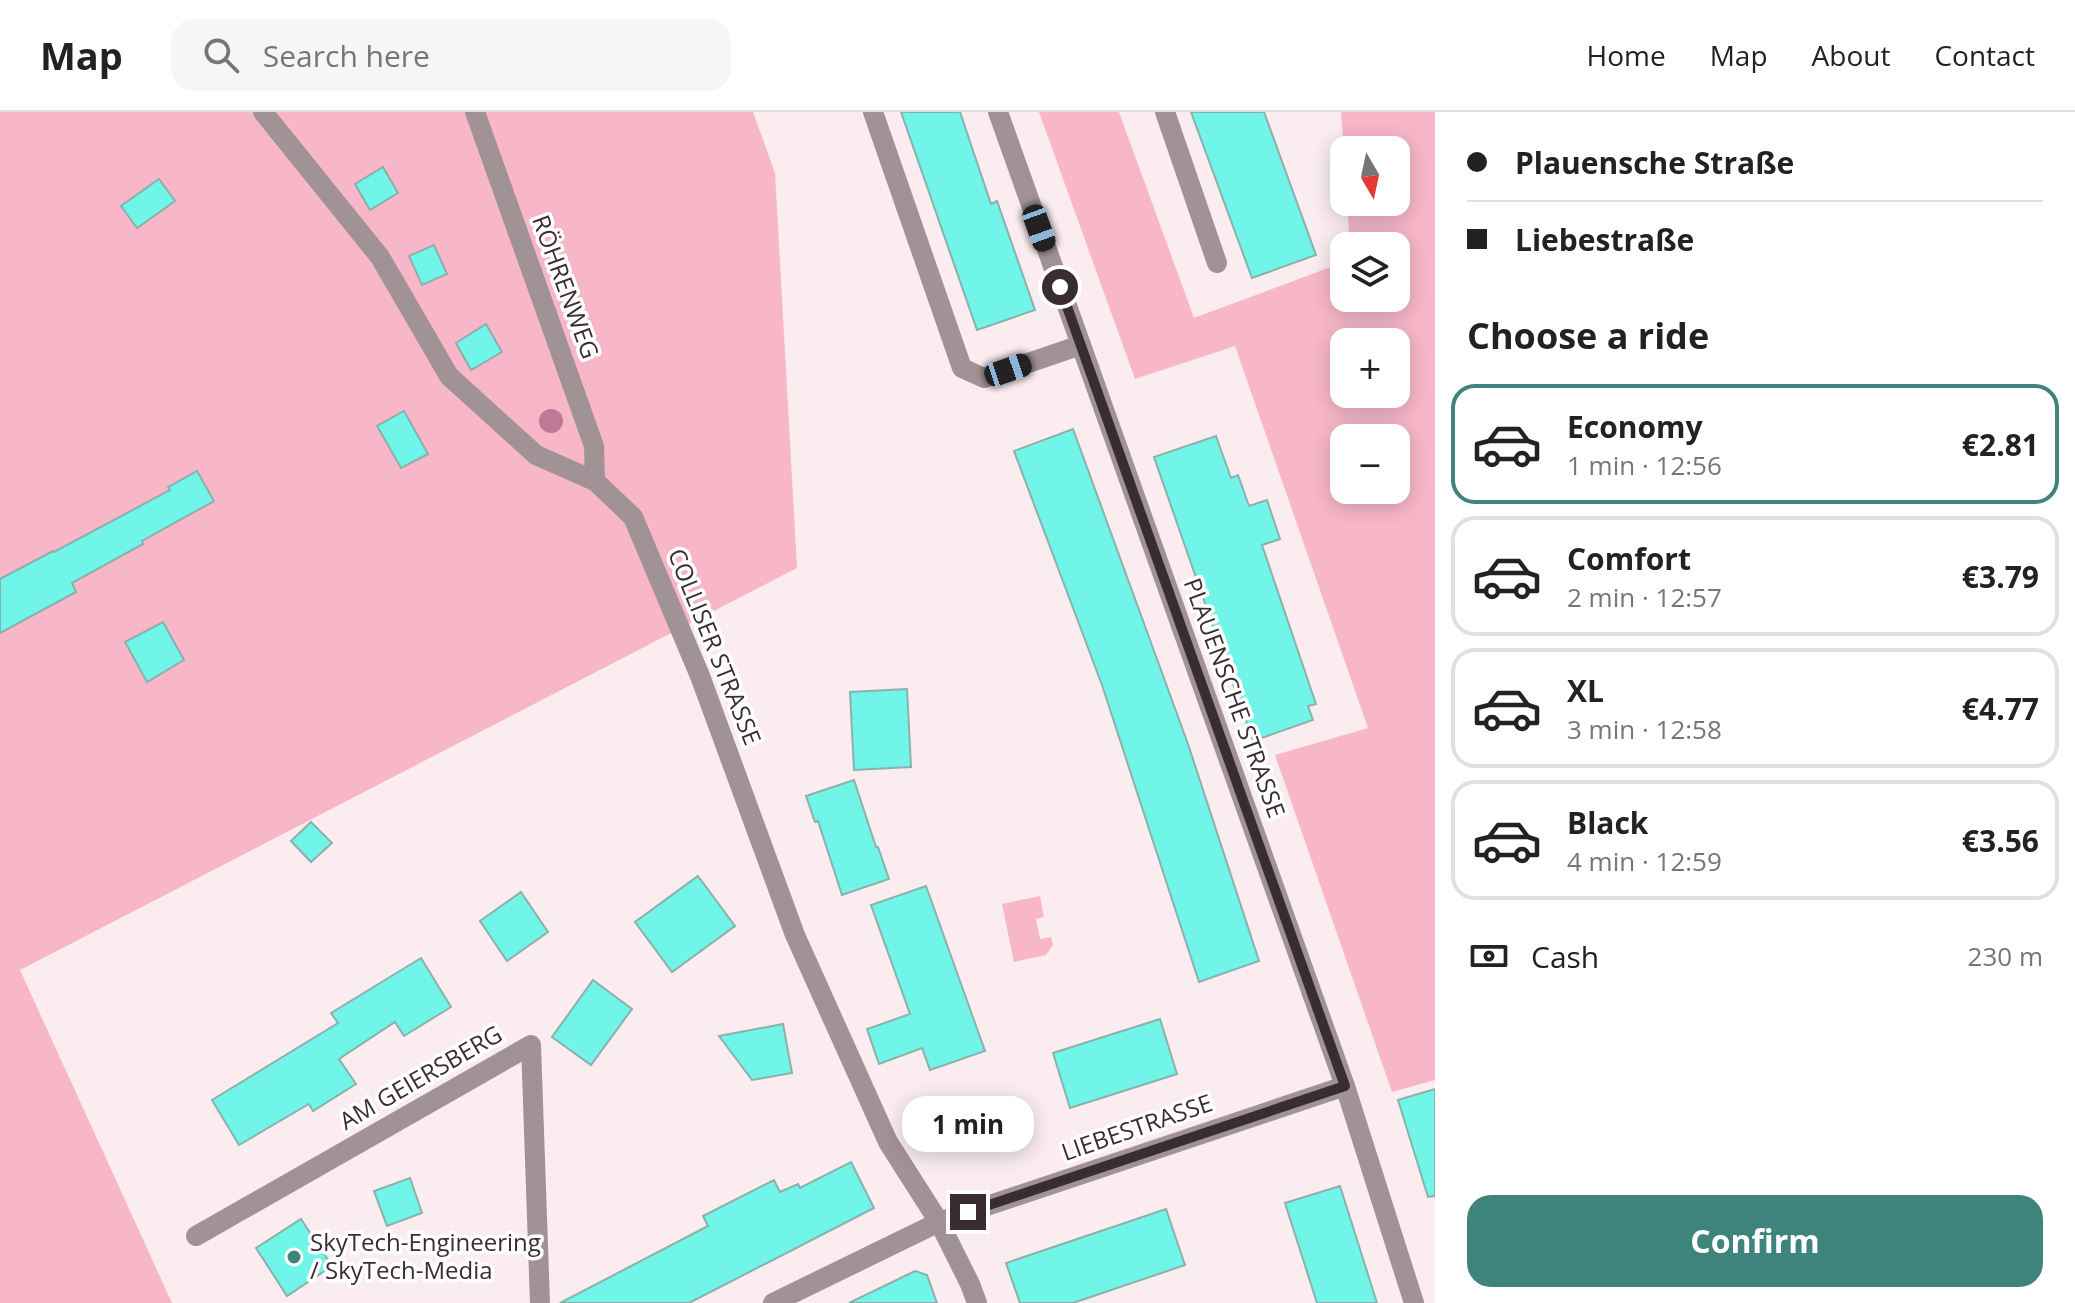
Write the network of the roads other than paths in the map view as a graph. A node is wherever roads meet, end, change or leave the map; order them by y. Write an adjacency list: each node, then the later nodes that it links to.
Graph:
1 (263, 112): 8 (street, COLLISER STRASSE)
2 (475, 112): 8 (street, RÖHRENWEG)
3 (873, 112): 7 (street)
4 (998, 112): 7 (street, PLAUENSCHE STRASSE)
5 (1165, 112): 6 (street)
6 (1217, 263)
7 (1081, 345): 9 (street, PLAUENSCHE STRASSE)
8 (595, 481): 10 (street, COLLISER STRASSE)
9 (1345, 1086): 10 (street, LIEBESTRASSE); 15 (street, PLAUENSCHE STRASSE)
10 (939, 1222): 13 (street, LIEBESTRASSE); 14 (street, COLLISER STRASSE)
11 (196, 1236): 12 (street, AM GEIERSBERG)
12 (540, 1303)
13 (773, 1303)
14 (977, 1303)
15 (1414, 1303)

